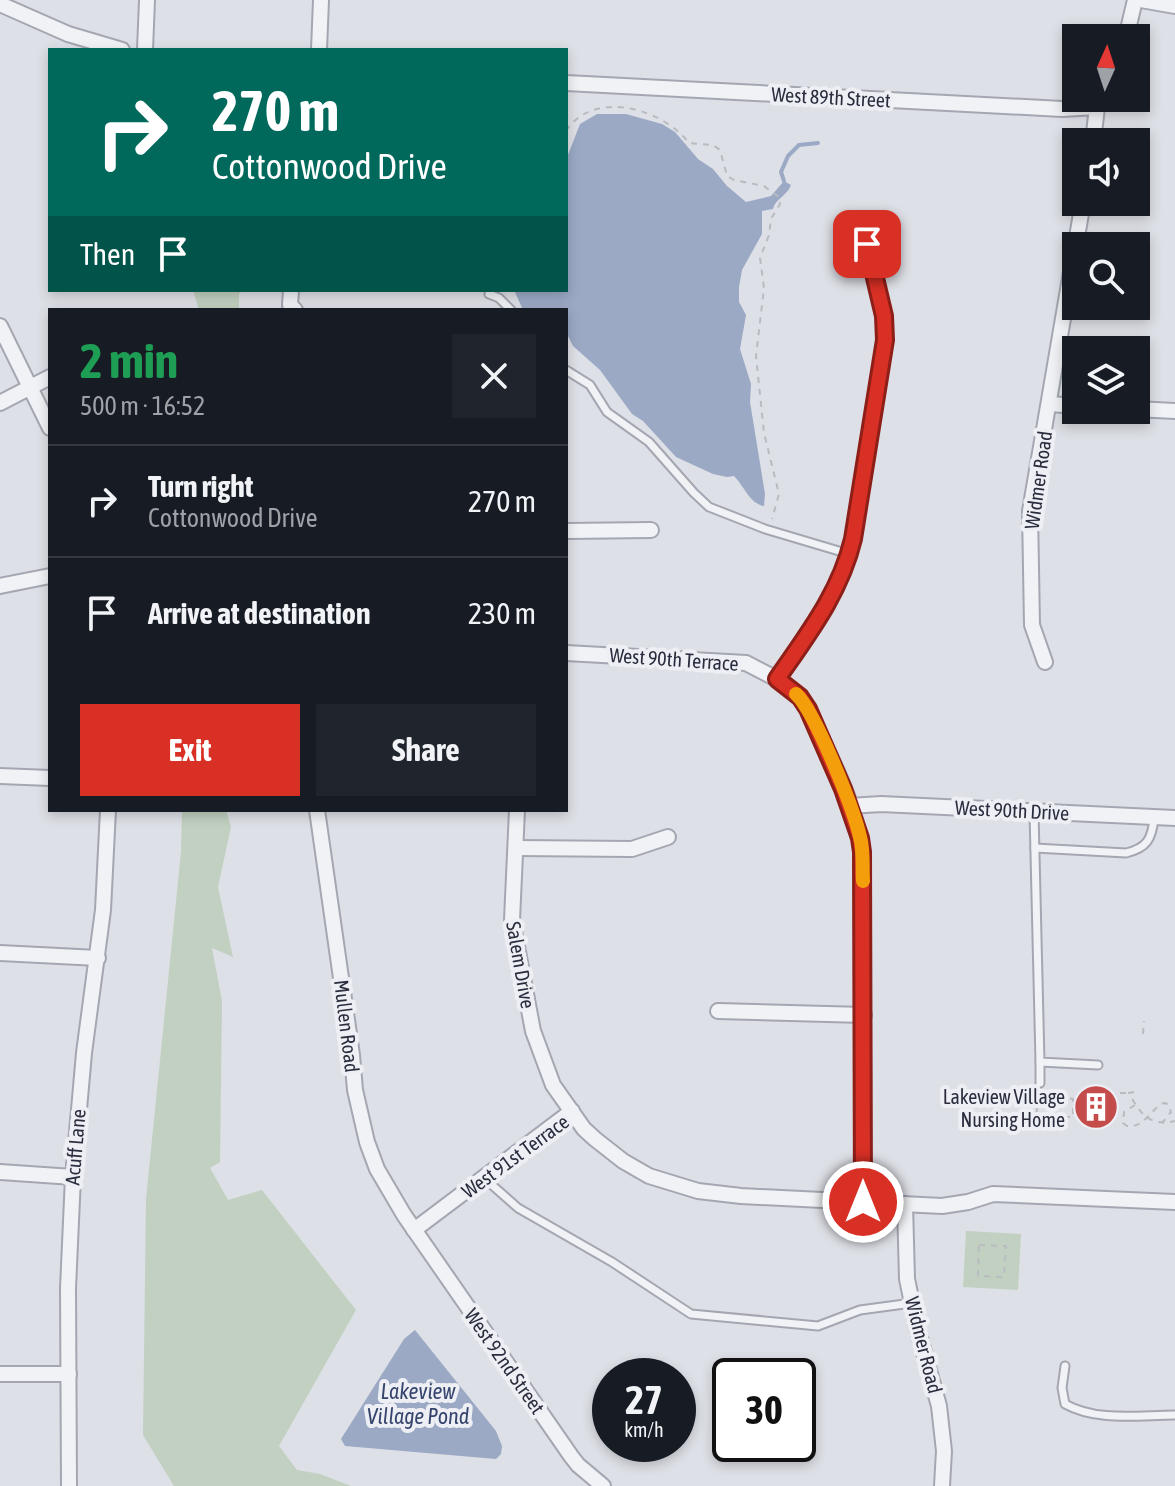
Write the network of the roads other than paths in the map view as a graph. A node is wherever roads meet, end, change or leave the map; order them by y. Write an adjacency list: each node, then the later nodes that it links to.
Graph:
1 (147, 0): 9 (street)
2 (321, 0): 10 (street)
3 (1135, 0): 7 (street)
4 (1141, 0): 6 (street)
5 (0, 4): 8 (street)
6 (1175, 6)
7 (1129, 24)
8 (115, 48)
9 (145, 48)
10 (319, 48)
11 (568, 83): 12 (street, West 89th Street)
12 (1062, 109)
13 (1081, 216): 22 (street, Widmer Road)
14 (861, 220): 29 (street)
15 (489, 294): 16 (lane)
16 (509, 308)
17 (0, 326): 20 (street)
18 (568, 371): 29 (lane)
19 (48, 378): 20 (street)
20 (31, 387): 21 (street); 26 (street)
21 (0, 403)
22 (1050, 404): 23 (street); 33 (street, Widmer Road)
23 (1062, 405)
24 (1150, 410): 25 (street)
25 (1175, 411)
26 (48, 424)
27 (651, 530): 28 (street)
28 (568, 531)
29 (849, 554): 34 (street)
30 (48, 576): 31 (street)
31 (0, 586)
32 (568, 653): 34 (street, West 90th Terrace)
33 (1045, 662)
34 (777, 679): 37 (street, West 90th Terrace)
35 (0, 776): 36 (street)
36 (48, 778)
37 (849, 806): 41 (street, West 90th Drive); 50 (street, West 90th Terrace)
38 (108, 812): 48 (street, Acuff Lane)
39 (317, 812): 61 (street, Mullen Road)
40 (517, 812): 45 (street, Salem Drive)
41 (1034, 812): 42 (street, West 90th Drive); 46 (lane)
42 (1154, 816): 43 (street, West 90th Drive); 46 (lane)
43 (1175, 818)
44 (668, 837): 45 (street)
45 (517, 848): 54 (street, Salem Drive)
46 (1035, 848): 51 (lane)
47 (0, 953): 48 (street)
48 (98, 958): 56 (street, Acuff Lane)
49 (718, 1011): 50 (street)
50 (864, 1015): 58 (street, West 90th Terrace)
51 (1040, 1062): 52 (lane); 53 (lane)
52 (1098, 1065)
53 (1040, 1083)
54 (572, 1111): 57 (street, West 91st Terrace); 58 (street, West 91st Terrace)
55 (0, 1172): 56 (street)
56 (73, 1177): 65 (street, Acuff Lane)
57 (484, 1178): 61 (street, West 91st Terrace); 62 (lane)
58 (863, 1202): 60 (street, West 91st Terrace)
59 (1175, 1202): 60 (street, West 91st Terrace)
60 (905, 1204): 62 (street, Widmer Road)
61 (414, 1230): 68 (street, West 92nd Street)
62 (912, 1303): 69 (street, Widmer Road)
63 (1065, 1366): 66 (lane)
64 (0, 1374): 65 (street)
65 (69, 1374): 67 (street, Acuff Lane)
66 (1175, 1415)
67 (69, 1486)
68 (603, 1486)
69 (942, 1486)

